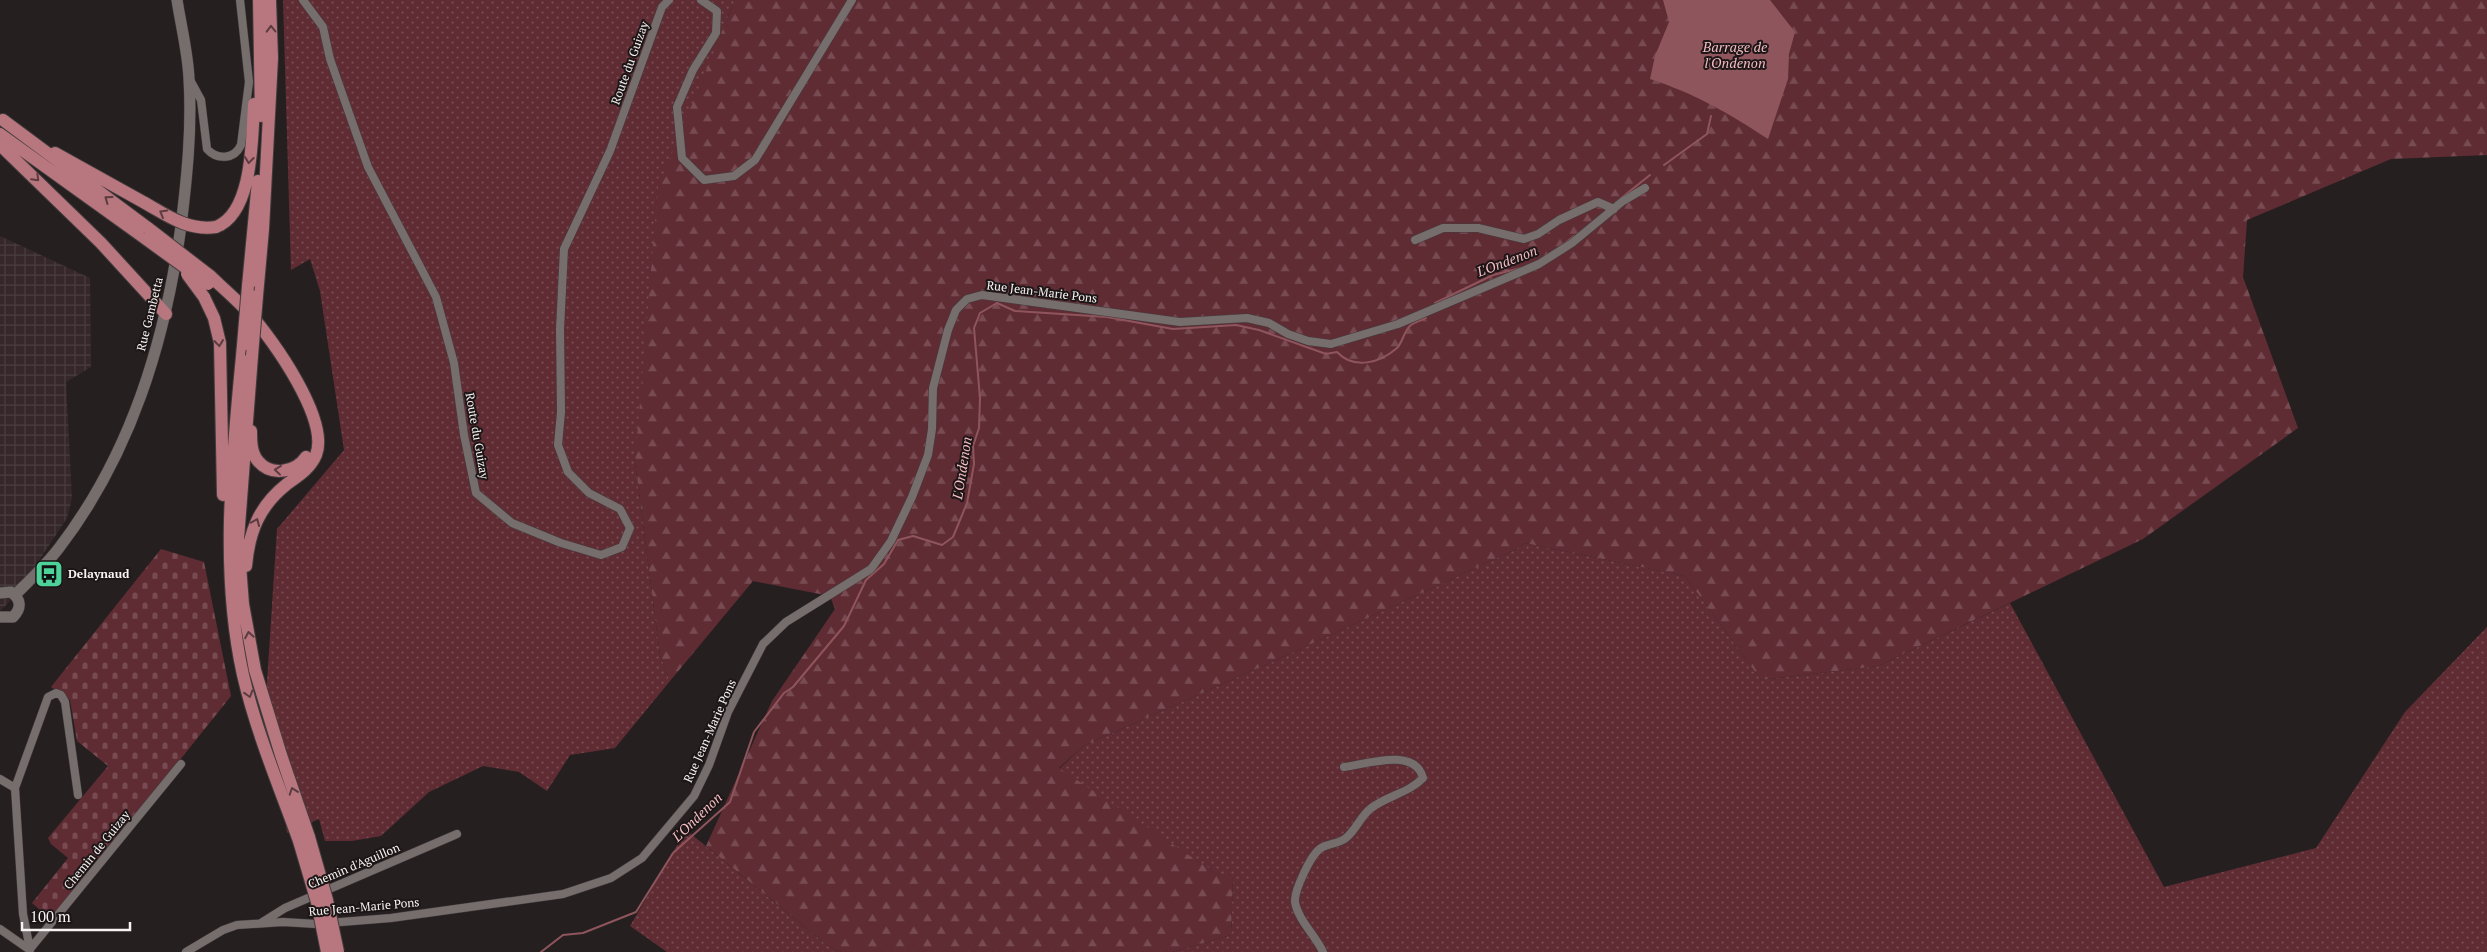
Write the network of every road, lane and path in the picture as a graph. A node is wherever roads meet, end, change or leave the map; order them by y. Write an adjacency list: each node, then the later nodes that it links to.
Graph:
1 (177, 0): 8 (main road, Rue Gambetta)
2 (240, 0): 8 (street)
3 (303, 0): 4 (street, Route du Guizay)
4 (669, 0)
5 (701, 0): 6 (street)
6 (852, 0)
7 (263, 2): 9 (highway, one-way to 9, bridge); 18 (highway, one-way to 7, bridge); 19 (highway, bridge)
8 (189, 78): 17 (main road, Rue Gambetta)
9 (2, 119): 14 (highway, one-way to 9)
10 (0, 134): 14 (highway)
11 (0, 145): 17 (highway, one-way to 17)
12 (1645, 188): 13 (street, Rue Jean-Marie Pons)
13 (1614, 209): 15 (street); 31 (street, Rue Jean-Marie Pons)
14 (148, 237): 16 (highway, bridge); 16 (highway, bridge)
15 (1415, 240)
16 (207, 285): 18 (highway, one-way to 18); 19 (highway, one-way to 19); 22 (highway, one-way to 16)
17 (166, 314): 21 (main road, Rue Gambetta)
18 (249, 384): 22 (highway)
19 (229, 545): 30 (highway, one-way to 30)
20 (0, 593): 21 (main road)
21 (15, 595): 23 (main road)
22 (243, 604): 30 (highway, one-way to 22)
23 (0, 618)
24 (181, 764): 33 (street, Chemin de Guizay)
25 (1344, 767): 37 (street)
26 (0, 779): 27 (street)
27 (15, 788): 28 (street); 33 (street)
28 (78, 795)
29 (457, 834): 31 (street, Chemin d'Aguillon)
30 (304, 839): 35 (highway, bridge); 36 (highway, bridge)
31 (262, 923): 34 (street, Rue Jean-Marie Pons)
32 (0, 929): 33 (street)
33 (30, 951)
34 (186, 952)
35 (327, 952)
36 (338, 952)
37 (1323, 952)

